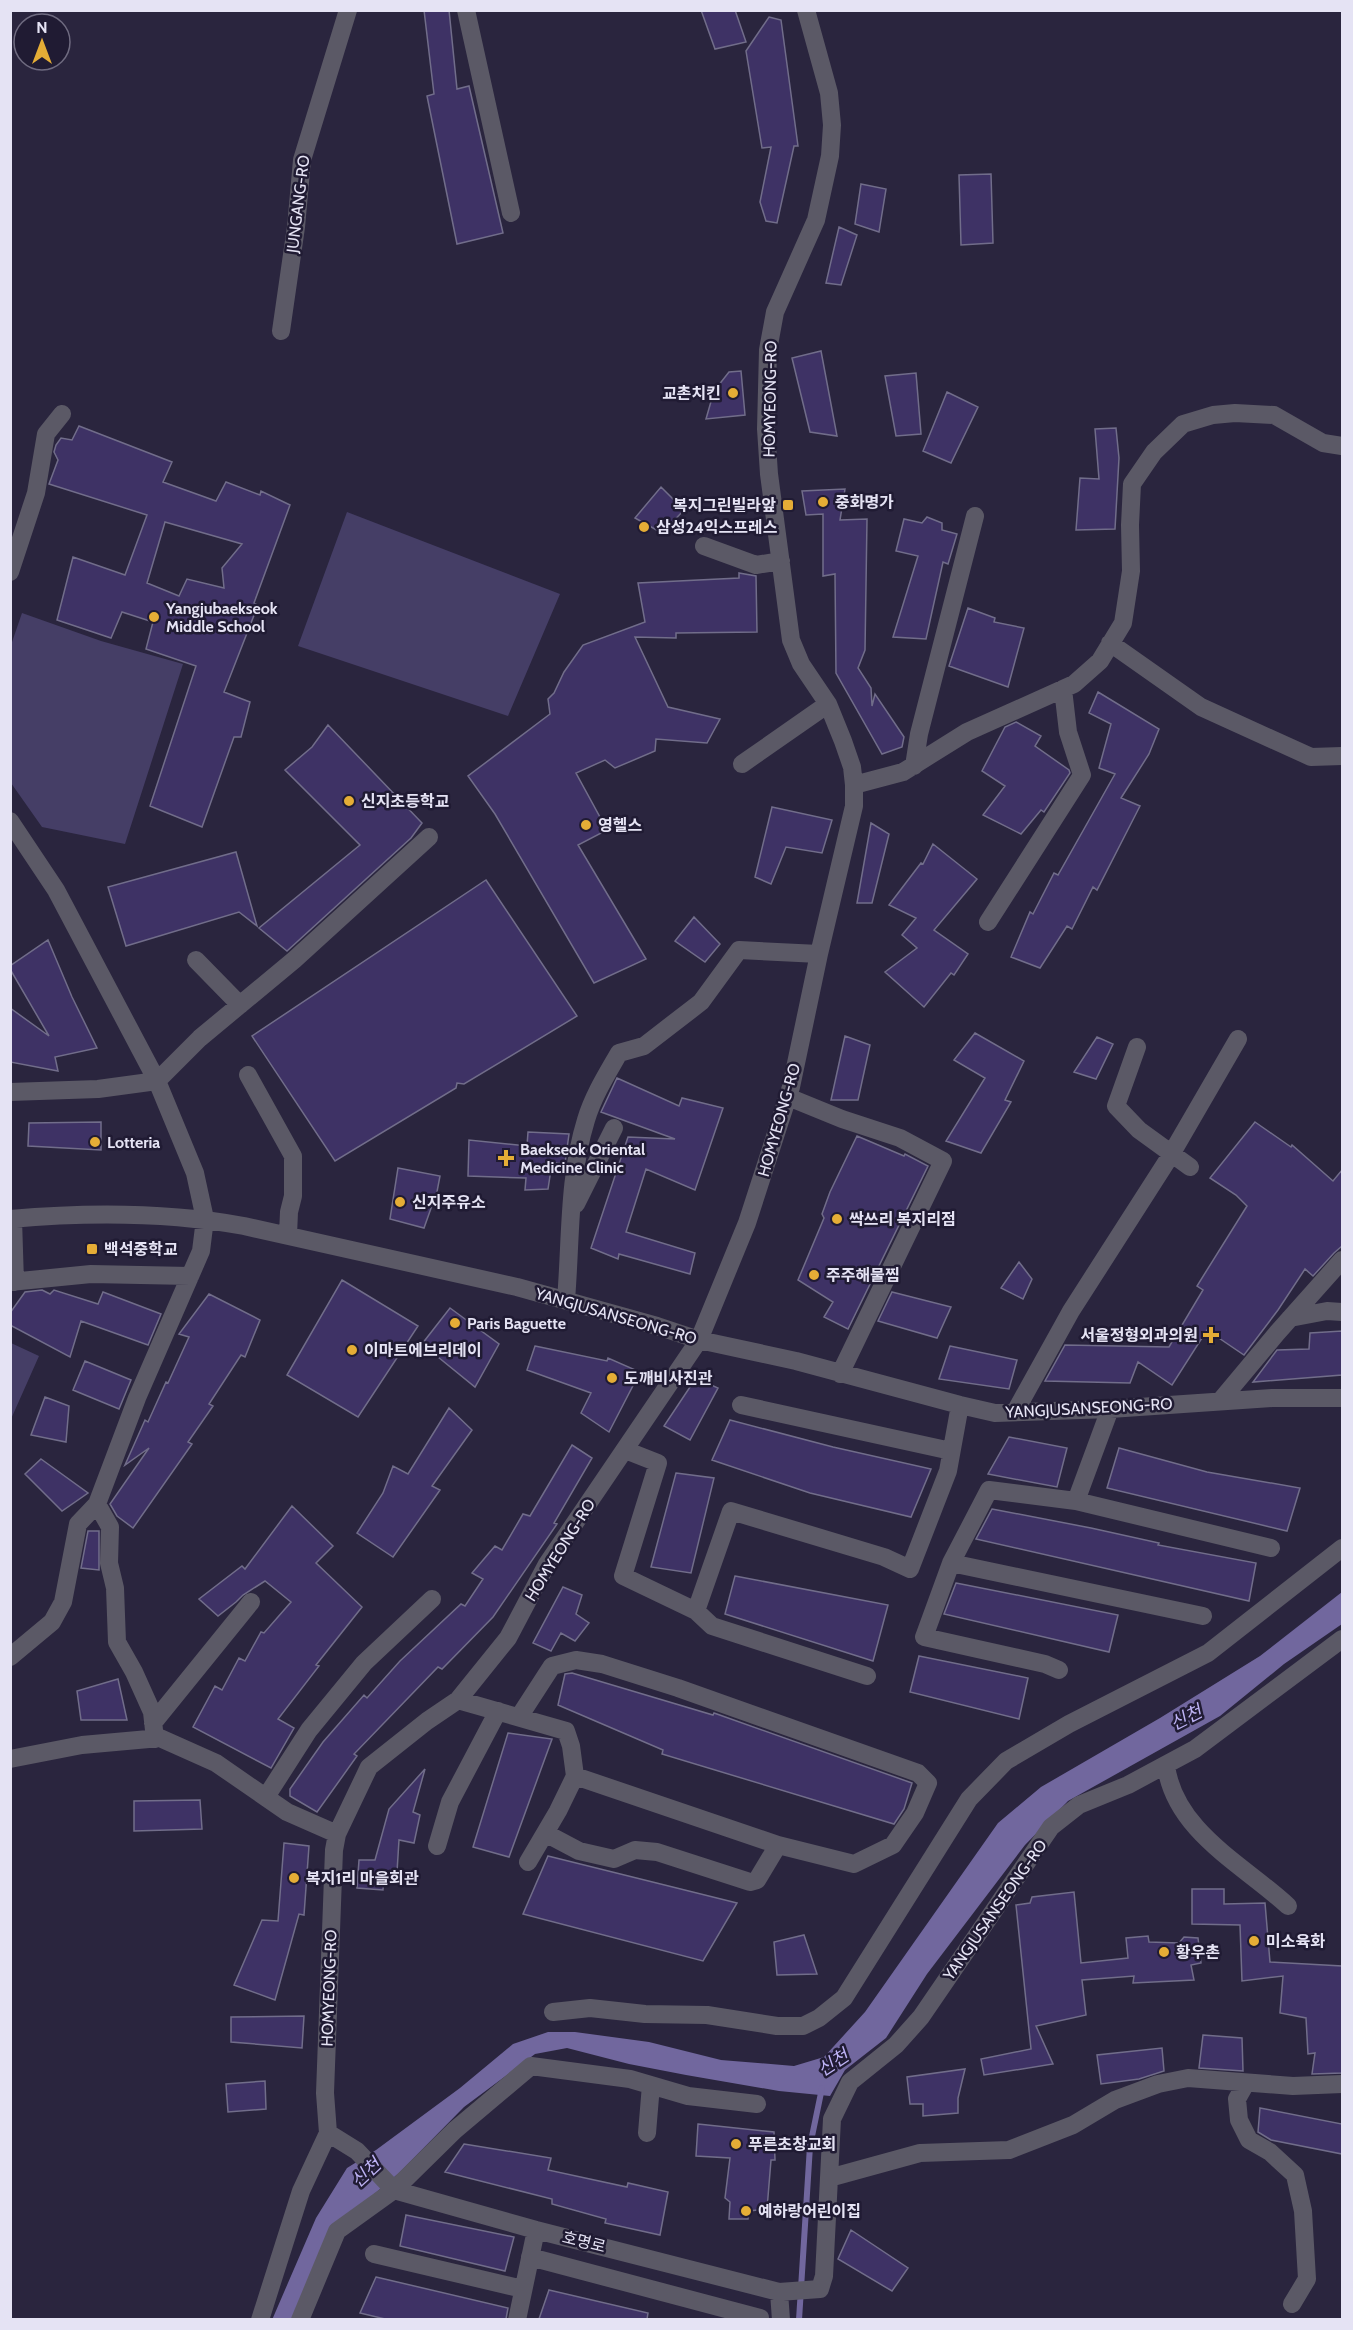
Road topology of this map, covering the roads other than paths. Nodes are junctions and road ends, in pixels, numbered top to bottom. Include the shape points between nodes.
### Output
1 (348, 10) edge
2 (466, 10) edge
3 (806, 10) edge
4 (511, 213) dead end
5 (280, 331) dead end
6 (62, 414) dead end
7 (1342, 446) edge
8 (975, 516) dead end
9 (704, 546) dead end
10 (780, 561) junction
11 (10, 572) edge
12 (1110, 643) junction
13 (1063, 689) junction
14 (828, 704) junction
15 (1342, 756) edge
16 (742, 764) dead end
17 (914, 766) junction
18 (854, 785) junction
19 (10, 821) edge
20 (429, 837) dead end
21 (988, 922) dead end
22 (819, 954) junction
23 (196, 960) dead end
24 (240, 1005) junction
25 (1238, 1039) dead end
26 (1137, 1047) dead end
27 (248, 1075) dead end
28 (157, 1081) junction
29 (10, 1092) edge
30 (788, 1097) junction
31 (614, 1128) dead end
32 (1171, 1154) junction
33 (1190, 1167) dead end
34 (571, 1213) junction
35 (12, 1219) edge
36 (205, 1219) junction
37 (288, 1235) junction
38 (1342, 1260) edge
39 (190, 1276) junction
40 (13, 1282) edge
41 (566, 1300) junction
42 (1342, 1312) edge
43 (1290, 1318) junction
44 (699, 1340) junction
45 (840, 1374) junction
46 (1342, 1398) edge
47 (1221, 1400) junction
48 (741, 1405) dead end
49 (960, 1405) junction
50 (1110, 1409) junction
51 (1015, 1412) junction
52 (625, 1450) junction
53 (951, 1451) junction
54 (1076, 1501) junction
55 (97, 1504) junction
56 (1271, 1548) dead end
57 (1342, 1548) edge
58 (951, 1563) junction
59 (432, 1599) dead end
60 (250, 1602) dead end
61 (696, 1611) junction
62 (1203, 1616) dead end
63 (1342, 1639) edge
64 (10, 1657) edge
65 (1059, 1670) dead end
66 (867, 1676) dead end
67 (458, 1700) junction
68 (498, 1711) junction
69 (519, 1717) junction
70 (154, 1731) junction
71 (10, 1759) edge
72 (1166, 1765) junction
73 (575, 1776) junction
74 (266, 1797) junction
75 (545, 1833) junction
76 (337, 1834) junction
77 (778, 1845) junction
78 (437, 1846) dead end
79 (528, 1862) dead end
80 (1288, 1906) dead end
81 (553, 2012) dead end
82 (1246, 2083) junction
83 (1342, 2084) edge
84 (651, 2085) junction
85 (758, 2104) dead end
86 (328, 2133) junction
87 (647, 2133) dead end
88 (829, 2178) junction
89 (393, 2188) junction
90 (536, 2230) junction
91 (374, 2254) dead end
92 (530, 2257) junction
93 (523, 2289) junction
94 (810, 2290) joint
95 (783, 2292) junction
96 (1292, 2304) dead end
97 (260, 2319) edge
98 (300, 2319) edge
99 (517, 2319) edge
100 (760, 2319) edge
101 (781, 2319) edge

1 - 5 street, JUNGANG-RO via 302,159
2 - 4 street
3 - 10 street, HOMYEONG-RO via 829,93 832,125 830,156 816,220 775,312 768,350 766,429
6 - 11 street via 46,434 36,493
7 - 12 street via 1323,443 1274,415 1213,415 1183,424 1154,452 1132,484 1131,571 1123,623
8 - 17 street
9 - 10 street via 756,564
10 - 14 street, HOMYEONG-RO via 791,640 801,664
12 - 13 street via 1100,661
12 - 15 street via 1201,707 1311,757
13 - 17 street via 967,732
13 - 21 street via 1068,732 1082,775
14 - 16 street
14 - 18 street, HOMYEONG-RO via 852,766
17 - 18 street
18 - 22 street, HOMYEONG-RO via 854,806
19 - 28 street via 56,890
20 - 24 street
22 - 30 street, HOMYEONG-RO
22 - 34 street via 740,950 701,1002 644,1046 619,1053 586,1120
23 - 24 street
24 - 28 street
25 - 32 street
26 - 32 street via 1116,1106
27 - 37 street via 293,1156
28 - 29 street via 98,1089
28 - 36 street via 195,1173
30 - 44 street, HOMYEONG-RO via 747,1223
30 - 45 street via 900,1138 943,1161
31 - 34 street
32 - 33 street
32 - 51 street via 1071,1311
34 - 41 street
35 - 36 street, YANGJUSANSEONG-RO via 131,1214
35 - 40 street
36 - 37 street, YANGJUSANSEONG-RO
36 - 39 street via 201,1251
37 - 41 street, YANGJUSANSEONG-RO
38 - 43 street
39 - 40 street via 91,1274
39 - 55 street
41 - 44 street, YANGJUSANSEONG-RO
42 - 43 street
43 - 47 street
44 - 45 street, YANGJUSANSEONG-RO
44 - 52 street, HOMYEONG-RO
45 - 49 street, YANGJUSANSEONG-RO
46 - 47 street, YANGJUSANSEONG-RO
47 - 50 street, YANGJUSANSEONG-RO
48 - 53 street
49 - 51 street, YANGJUSANSEONG-RO via 995,1413
49 - 53 street
50 - 51 street, YANGJUSANSEONG-RO
50 - 54 street
52 - 61 street via 658,1463 623,1576
52 - 67 street, HOMYEONG-RO via 547,1564 508,1638
53 - 61 street via 948,1471 910,1569 884,1557 731,1511
54 - 56 street
54 - 58 street via 989,1490
55 - 64 street via 78,1524 63,1602 52,1622
55 - 70 street via 110,1527 109,1563 115,1588 117,1642 152,1712
57 - 81 street via 1208,1653 1006,1761 969,1799 844,1998 819,2018 802,2026 777,2026 707,2015 590,2008
58 - 62 street
58 - 65 street via 924,1637
59 - 74 street via 364,1663 309,1730
60 - 70 street
61 - 66 street via 712,1626
63 - 72 street, YANGJUSANSEONG-RO via 1223,1729
67 - 68 street
67 - 76 street, HOMYEONG-RO via 369,1767
68 - 69 street
68 - 78 street via 450,1802
69 - 73 street via 566,1731
69 - 77 street via 552,1666 576,1660 602,1664 918,1773 928,1783 915,1813 893,1845 854,1864 841,1868
70 - 71 street
70 - 74 street via 160,1738 216,1763
72 - 80 street via 1167,1779 1179,1806 1214,1846
72 - 88 street, YANGJUSANSEONG-RO via 1079,1805 1051,1827 921,2016 896,2045 850,2082 832,2119
73 - 75 street
73 - 77 street
74 - 76 street via 287,1812
75 - 77 street via 587,1853 614,1859 634,1850 657,1852 750,1882 758,1880
75 - 79 street
76 - 86 street, HOMYEONG-RO via 326,2082
82 - 83 street
82 - 88 street via 1188,2078 1158,2084 1114,2100 1073,2126 1009,2150 920,2153
82 - 96 street via 1237,2099 1239,2120 1249,2140 1270,2152 1295,2175 1303,2211 1307,2279
84 - 85 street via 688,2096
84 - 87 street
84 - 89 street via 531,2066
86 - 89 street via 357,2151
86 - 97 street, HOMYEONG-RO via 301,2191
88 - 94 street, YANGJUSANSEONG-RO via 824,2276 820,2289
89 - 90 street, 호명로
89 - 98 street via 337,2231
90 - 92 street
90 - 95 street, 호명로
91 - 93 street
92 - 93 street
92 - 100 street
93 - 99 street
94 - 95 street, 호명로
95 - 101 street

